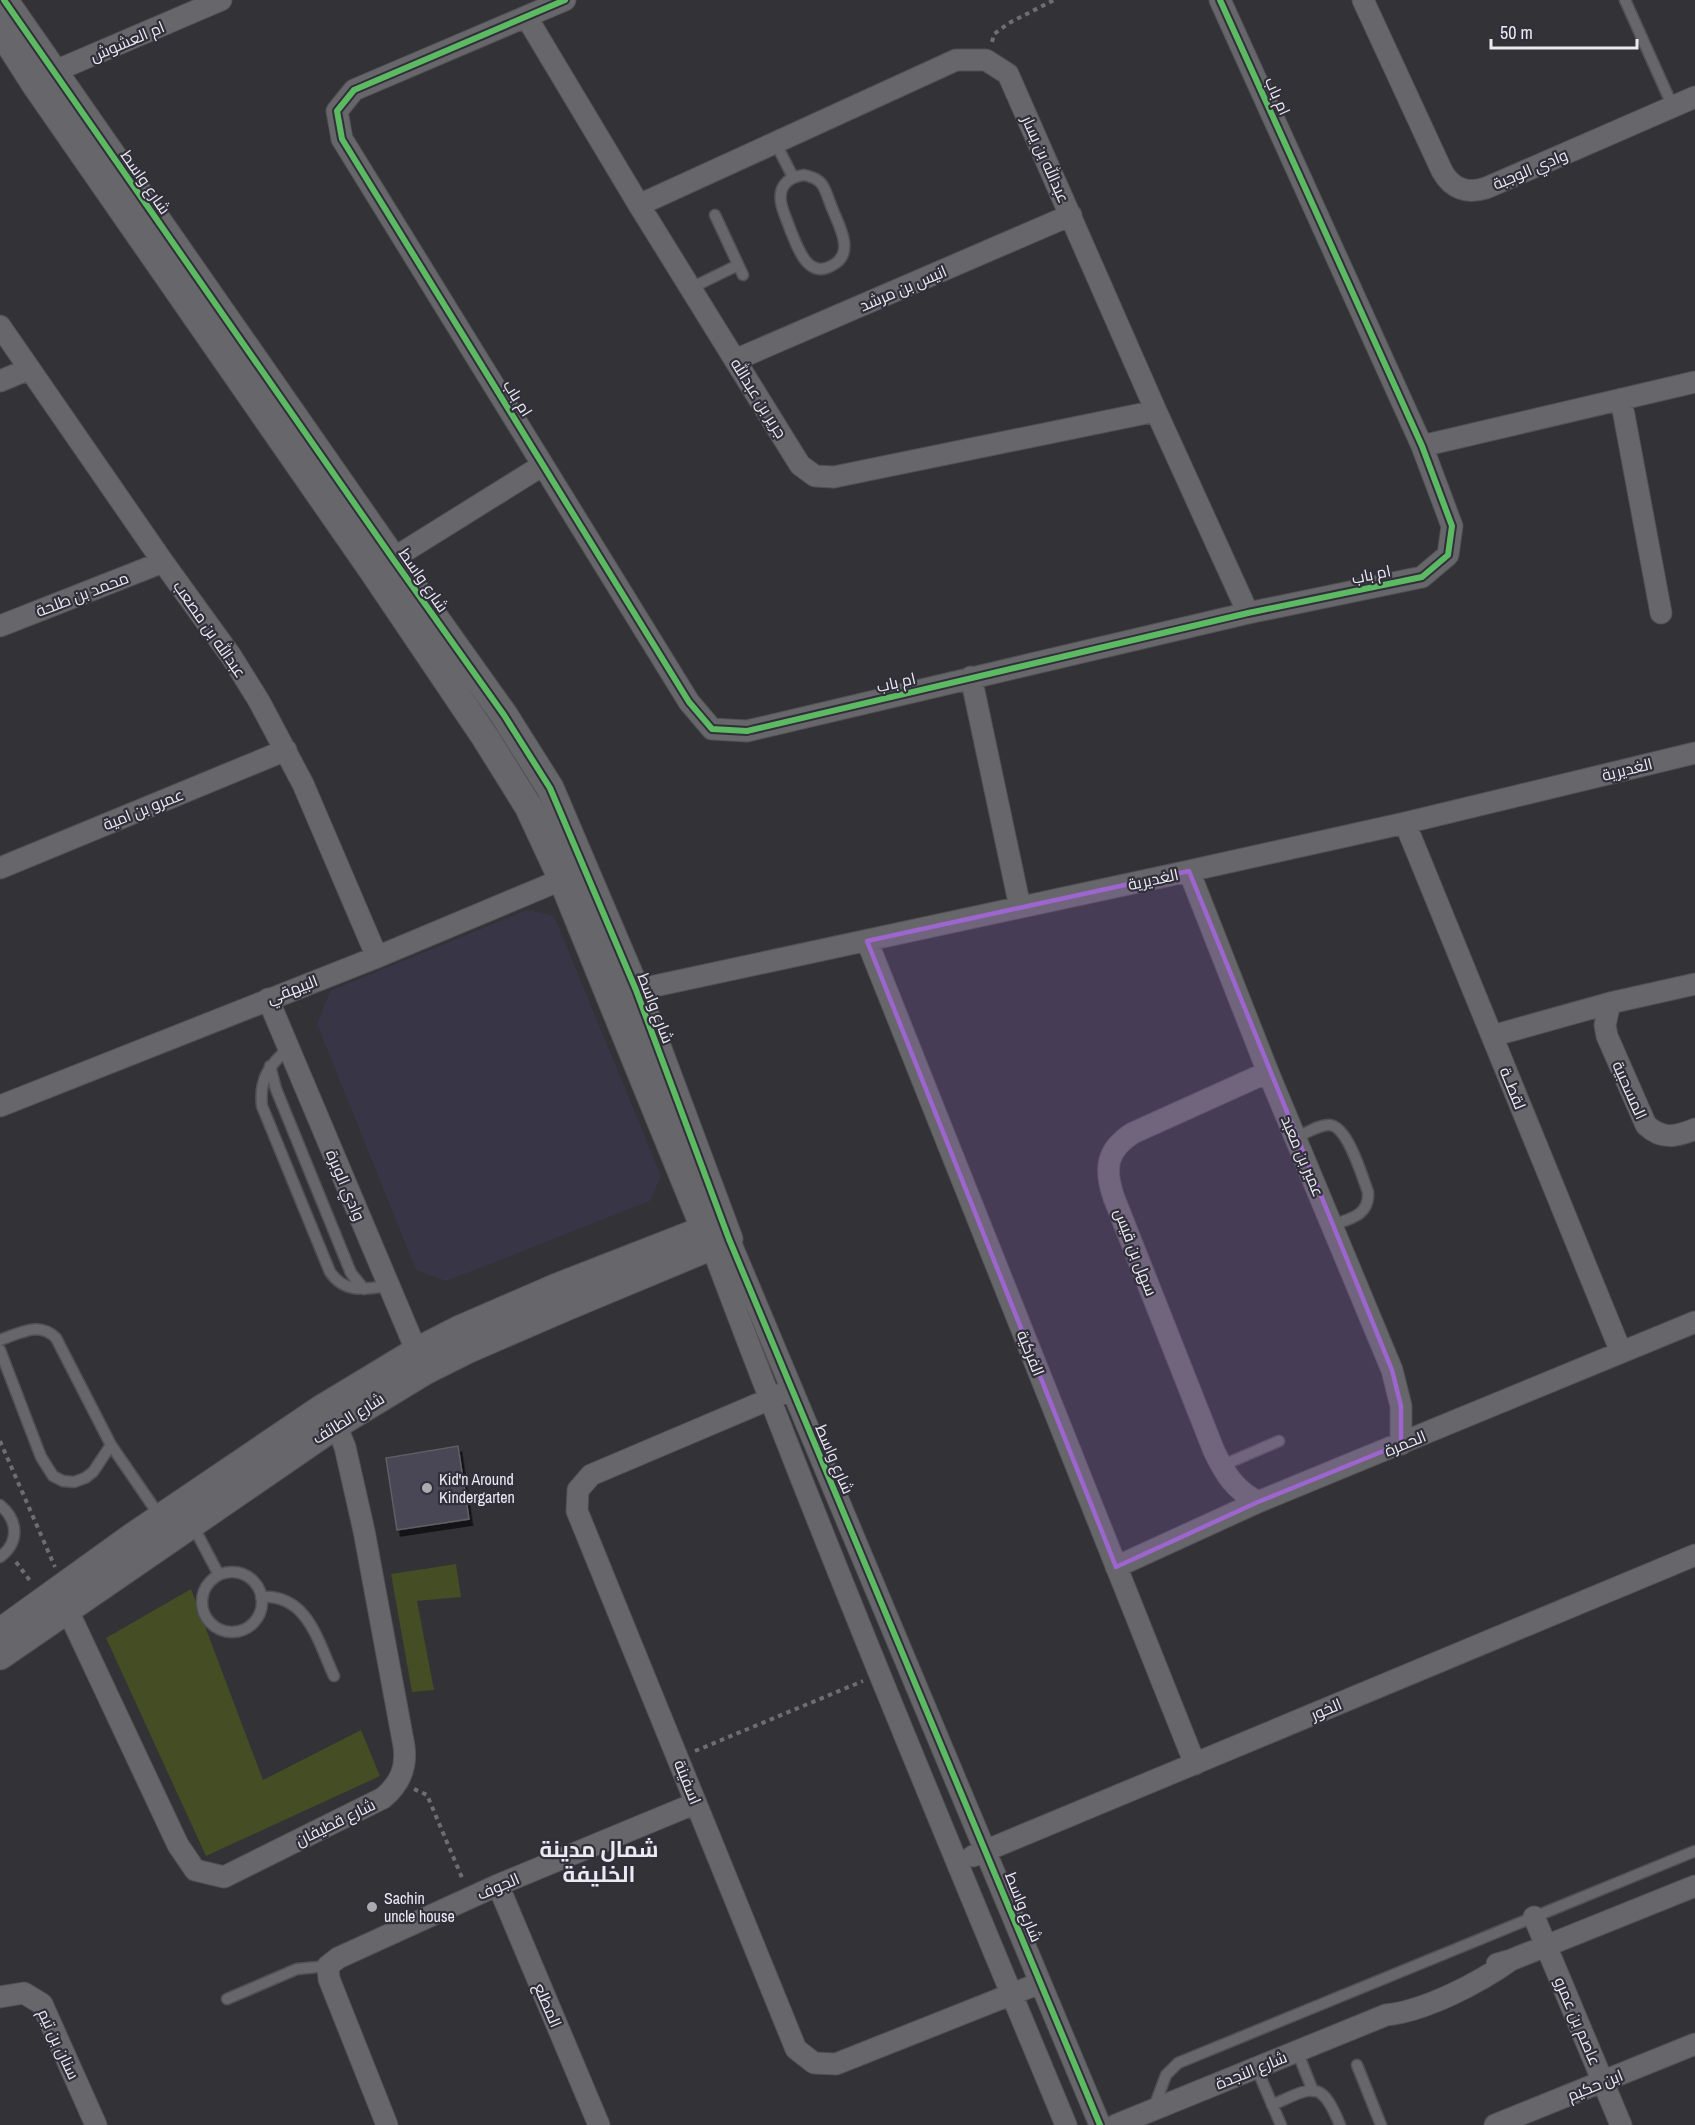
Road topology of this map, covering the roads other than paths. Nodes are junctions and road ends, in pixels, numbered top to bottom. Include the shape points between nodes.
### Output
1 (4, 0) edge
2 (221, 0) edge
3 (566, 0) edge
4 (1220, 0) edge
5 (1363, 0) edge
6 (1625, 0) edge
7 (527, 18) junction
8 (0, 29) edge
9 (44, 78) junction
10 (1695, 97) edge
11 (1673, 107) junction
12 (775, 142) junction
13 (793, 177) junction
14 (639, 205) junction
15 (715, 214) dead end
16 (1071, 215) junction
17 (691, 288) junction
18 (0, 326) edge
19 (735, 360) junction
20 (29, 369) junction
21 (0, 381) edge
22 (1695, 382) edge
23 (1621, 399) junction
24 (1156, 411) junction
25 (1422, 446) junction
26 (543, 465) junction
27 (163, 562) junction
28 (383, 565) junction
29 (1248, 613) junction
30 (1661, 613) dead end
31 (0, 626) edge
32 (971, 678) junction
33 (286, 750) junction
34 (1695, 753) edge
35 (1405, 823) junction
36 (0, 868) edge
37 (1189, 872) junction
38 (573, 875) junction
39 (1020, 907) junction
40 (867, 941) junction
41 (376, 957) junction
42 (1695, 984) edge
43 (636, 990) junction
44 (268, 999) junction
45 (611, 1002) junction
46 (1610, 1003) junction
47 (1492, 1036) junction
48 (288, 1048) junction
49 (270, 1066) junction
50 (1268, 1072) junction
51 (0, 1106) edge
52 (1695, 1129) edge
53 (1296, 1138) junction
54 (1332, 1225) junction
55 (717, 1235) junction
56 (388, 1286) junction
57 (364, 1289) junction
58 (1695, 1322) edge
59 (0, 1340) edge
60 (0, 1350) edge
61 (1621, 1352) junction
62 (421, 1361) junction
63 (791, 1390) junction
64 (770, 1400) junction
65 (329, 1417) junction
66 (1280, 1441) dead end
67 (1401, 1444) junction
68 (111, 1445) junction
69 (1221, 1466) junction
70 (1258, 1502) junction
71 (0, 1505) edge
72 (162, 1518) junction
73 (191, 1524) junction
74 (4, 1554) edge
75 (1695, 1555) edge
76 (1116, 1567) junction
77 (219, 1575) junction
78 (58, 1597) junction
79 (261, 1597) junction
80 (0, 1632) edge
81 (0, 1656) edge
82 (334, 1676) dead end
83 (1195, 1764) junction
84 (696, 1803) junction
85 (986, 1851) junction
86 (1695, 1851) edge
87 (957, 1863) junction
88 (498, 1885) junction
89 (1695, 1886) edge
90 (1534, 1917) junction
91 (1547, 1946) junction
92 (328, 1966) junction
93 (1040, 1983) junction
94 (1012, 1993) junction
95 (0, 1997) edge
96 (227, 1999) dead end
97 (1695, 2044) edge
98 (1297, 2051) junction
99 (1357, 2065) dead end
100 (1256, 2067) junction
101 (1603, 2082) junction
102 (1313, 2091) junction
103 (1272, 2106) junction
104 (1152, 2110) junction
105 (96, 2125) edge
106 (387, 2125) edge
107 (599, 2125) edge
108 (1066, 2125) edge
109 (1100, 2125) edge
110 (1116, 2125) edge
111 (1281, 2125) edge
112 (1340, 2125) edge
113 (1381, 2125) edge
114 (1495, 2125) edge
115 (1621, 2125) edge

1 - 9 street, شارع واسط
2 - 9 street, ام العشوش
3 - 7 street, ام باب
4 - 25 street, ام باب
5 - 11 street, وادي الوجبة via 1442,171 1460,189 1486,188
6 - 11 lane
7 - 14 street, جرير بن عبدالله
7 - 26 street, ام باب via 354,90 337,111 342,139
8 - 9 street, شارع واسط
9 - 28 street, شارع واسط
10 - 11 street, وادي الوجبة
12 - 13 lane
12 - 14 street
12 - 16 street, عبدالله بن يسار via 956,60 986,60 1008,74
13 - 13 lane via 780,195 782,207 801,257 811,267 825,268 838,262 844,250 843,236 823,186 815,178
14 - 17 street, جرير بن عبدالله
15 - 17 lane via 741,270
16 - 19 street, انيس بن مرشد
16 - 24 street, عبدالله بن يسار
17 - 19 street, جرير بن عبدالله
18 - 20 street, عبدالله بن مصعب
19 - 24 street, جرير بن عبدالله via 800,465 815,476 834,477
20 - 21 street
20 - 27 street, عبدالله بن مصعب
22 - 23 street
23 - 25 street
23 - 30 street
24 - 29 street, عبدالله بن يسار
25 - 29 street, ام باب via 1452,526 1448,555 1422,577
26 - 28 street
26 - 32 street, ام باب via 689,702 712,729 747,731
27 - 31 street, محمد بن طلحة
27 - 33 street, عبدالله بن مصعب via 231,657
28 - 38 street, شارع واسط via 491,747
29 - 32 street, ام باب
32 - 39 street
33 - 36 street, عمرو بن امية
33 - 41 street, عبدالله بن مصعب
34 - 35 street, الغديرية
35 - 37 street, الغديرية
35 - 47 street, لقطــة
37 - 39 street, الغديرية
37 - 50 street, عمير بن معبد
38 - 41 street, البيهقي
38 - 43 street, شارع واسط
38 - 45 street, شارع واسط
39 - 40 street, الغديرية
40 - 43 street, الغديرية
40 - 76 street, الفركية
41 - 44 street, البيهقي
42 - 46 street
43 - 45 street, الغديرية
43 - 55 street, شارع واسط
44 - 48 street, وادي الوبرة
44 - 51 street, البيهقي
45 - 55 street, شارع واسط
46 - 47 street
46 - 52 street, المسحبية via 1607,1036 1646,1125 1654,1132 1675,1137
47 - 61 street, لقطــة
48 - 49 lane
48 - 56 street, وادي الوبرة
49 - 57 lane via 351,1273
49 - 57 lane via 262,1082 262,1106 330,1272 344,1286
50 - 53 street, عمير بن معبد
50 - 69 street, سهل بن قيس via 1127,1136 1109,1160 1114,1198
53 - 54 street, عمير بن معبد
53 - 54 lane via 1330,1125 1341,1130 1347,1140 1369,1199 1357,1216
54 - 67 street, عمير بن معبد via 1392,1370 1401,1406
55 - 62 street, شارع الطائف via 469,1349
55 - 63 street, شارع واسط
55 - 64 street, شارع واسط
56 - 57 lane
56 - 62 street, وادي الوبرة
58 - 61 street, الحمرة
59 - 68 lane via 35,1328 51,1333
60 - 68 lane via 41,1457 53,1476 74,1482 85,1478 93,1473
61 - 67 street, الحمرة
62 - 65 street, شارع الطائف
63 - 64 street, اسفينة
63 - 85 street, شارع واسط
64 - 84 street, اسفينة via 591,1475 578,1490 577,1511
64 - 87 street, شارع واسط
65 - 72 street, شارع الطائف
65 - 73 street, شارع الطائف
65 - 78 street, شارع قطيفان via 345,1448 404,1746 399,1781 383,1798 224,1877 195,1870 178,1845
66 - 69 lane
67 - 70 street, الحمرة
68 - 72 lane
69 - 70 street, سهل بن قيس via 1236,1487
70 - 76 street, الحمرة
71 - 74 lane via 14,1523 14,1538
72 - 78 street, شارع الطائف via 132,1537
73 - 77 lane
73 - 78 street, شارع الطائف
75 - 83 street, الخور
76 - 83 street, الفركية
77 - 79 lane via 240,1573 250,1578
77 - 79 lane via 206,1587 202,1604 205,1616 224,1631 247,1628 261,1608
78 - 80 street, شارع الطائف
78 - 81 street, شارع الطائف
79 - 82 lane via 280,1598 304,1614
83 - 85 street, الخور
84 - 88 street, الجوف
84 - 94 street, اسفينة via 796,2049 814,2063 836,2064
85 - 87 street, الخور
85 - 93 street, شارع واسط
86 - 90 lane
87 - 94 street, شارع واسط
88 - 92 street, الجوف
88 - 107 street, المطلع
89 - 91 street, شارع النجدة
90 - 91 street, عاصم بن عمرو
90 - 104 lane via 1178,2063 1166,2075
91 - 98 street, شارع النجدة via 1421,1992 1386,2015
91 - 101 street, عاصم بن عمرو
92 - 96 lane via 297,1969
92 - 106 street via 329,1979
93 - 94 street, اسفينة
93 - 109 street, شارع واسط
94 - 108 street, شارع واسط
95 - 105 street, سنان بن تيم via 24,1993 42,2004
97 - 101 street, ابن حكيم
98 - 100 street, شارع النجدة
98 - 102 lane
99 - 113 lane
100 - 103 lane
100 - 104 street, شارع النجدة
101 - 114 street, ابن حكيم
101 - 115 street, عاصم بن عمرو
102 - 103 lane
102 - 112 lane via 1330,2101
103 - 111 lane
104 - 110 street, شارع النجدة

